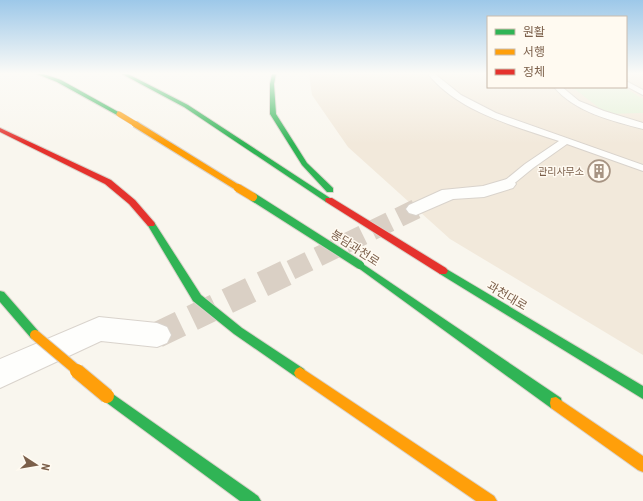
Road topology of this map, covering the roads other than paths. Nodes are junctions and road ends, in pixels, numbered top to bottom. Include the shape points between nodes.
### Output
1 (89, 97) edge
2 (169, 97) edge
3 (273, 97) edge
4 (462, 97) edge
5 (570, 97) edge
6 (643, 126) edge
7 (0, 130) edge
8 (566, 140) junction
9 (643, 168) edge
10 (507, 184) joint
11 (416, 209) tunnel mouth
12 (358, 219) junction
13 (0, 295) edge
14 (157, 335) tunnel mouth
15 (0, 374) edge
16 (643, 393) edge
17 (643, 465) edge
18 (253, 501) edge
19 (489, 501) edge

1 - 17 highway, 봉담과천로, bridge via 208,168 360,265
2 - 12 highway
3 - 12 highway via 274,114 304,164
4 - 8 lane via 497,115
5 - 6 lane via 576,103 601,113
7 - 19 highway via 108,182 132,202 151,224 197,298 238,331
8 - 9 lane
8 - 10 lane
10 - 11 street via 484,191 449,194
12 - 16 highway, 과천대로
13 - 18 highway, bridge via 35,334 107,396
14 - 15 street via 99,329

